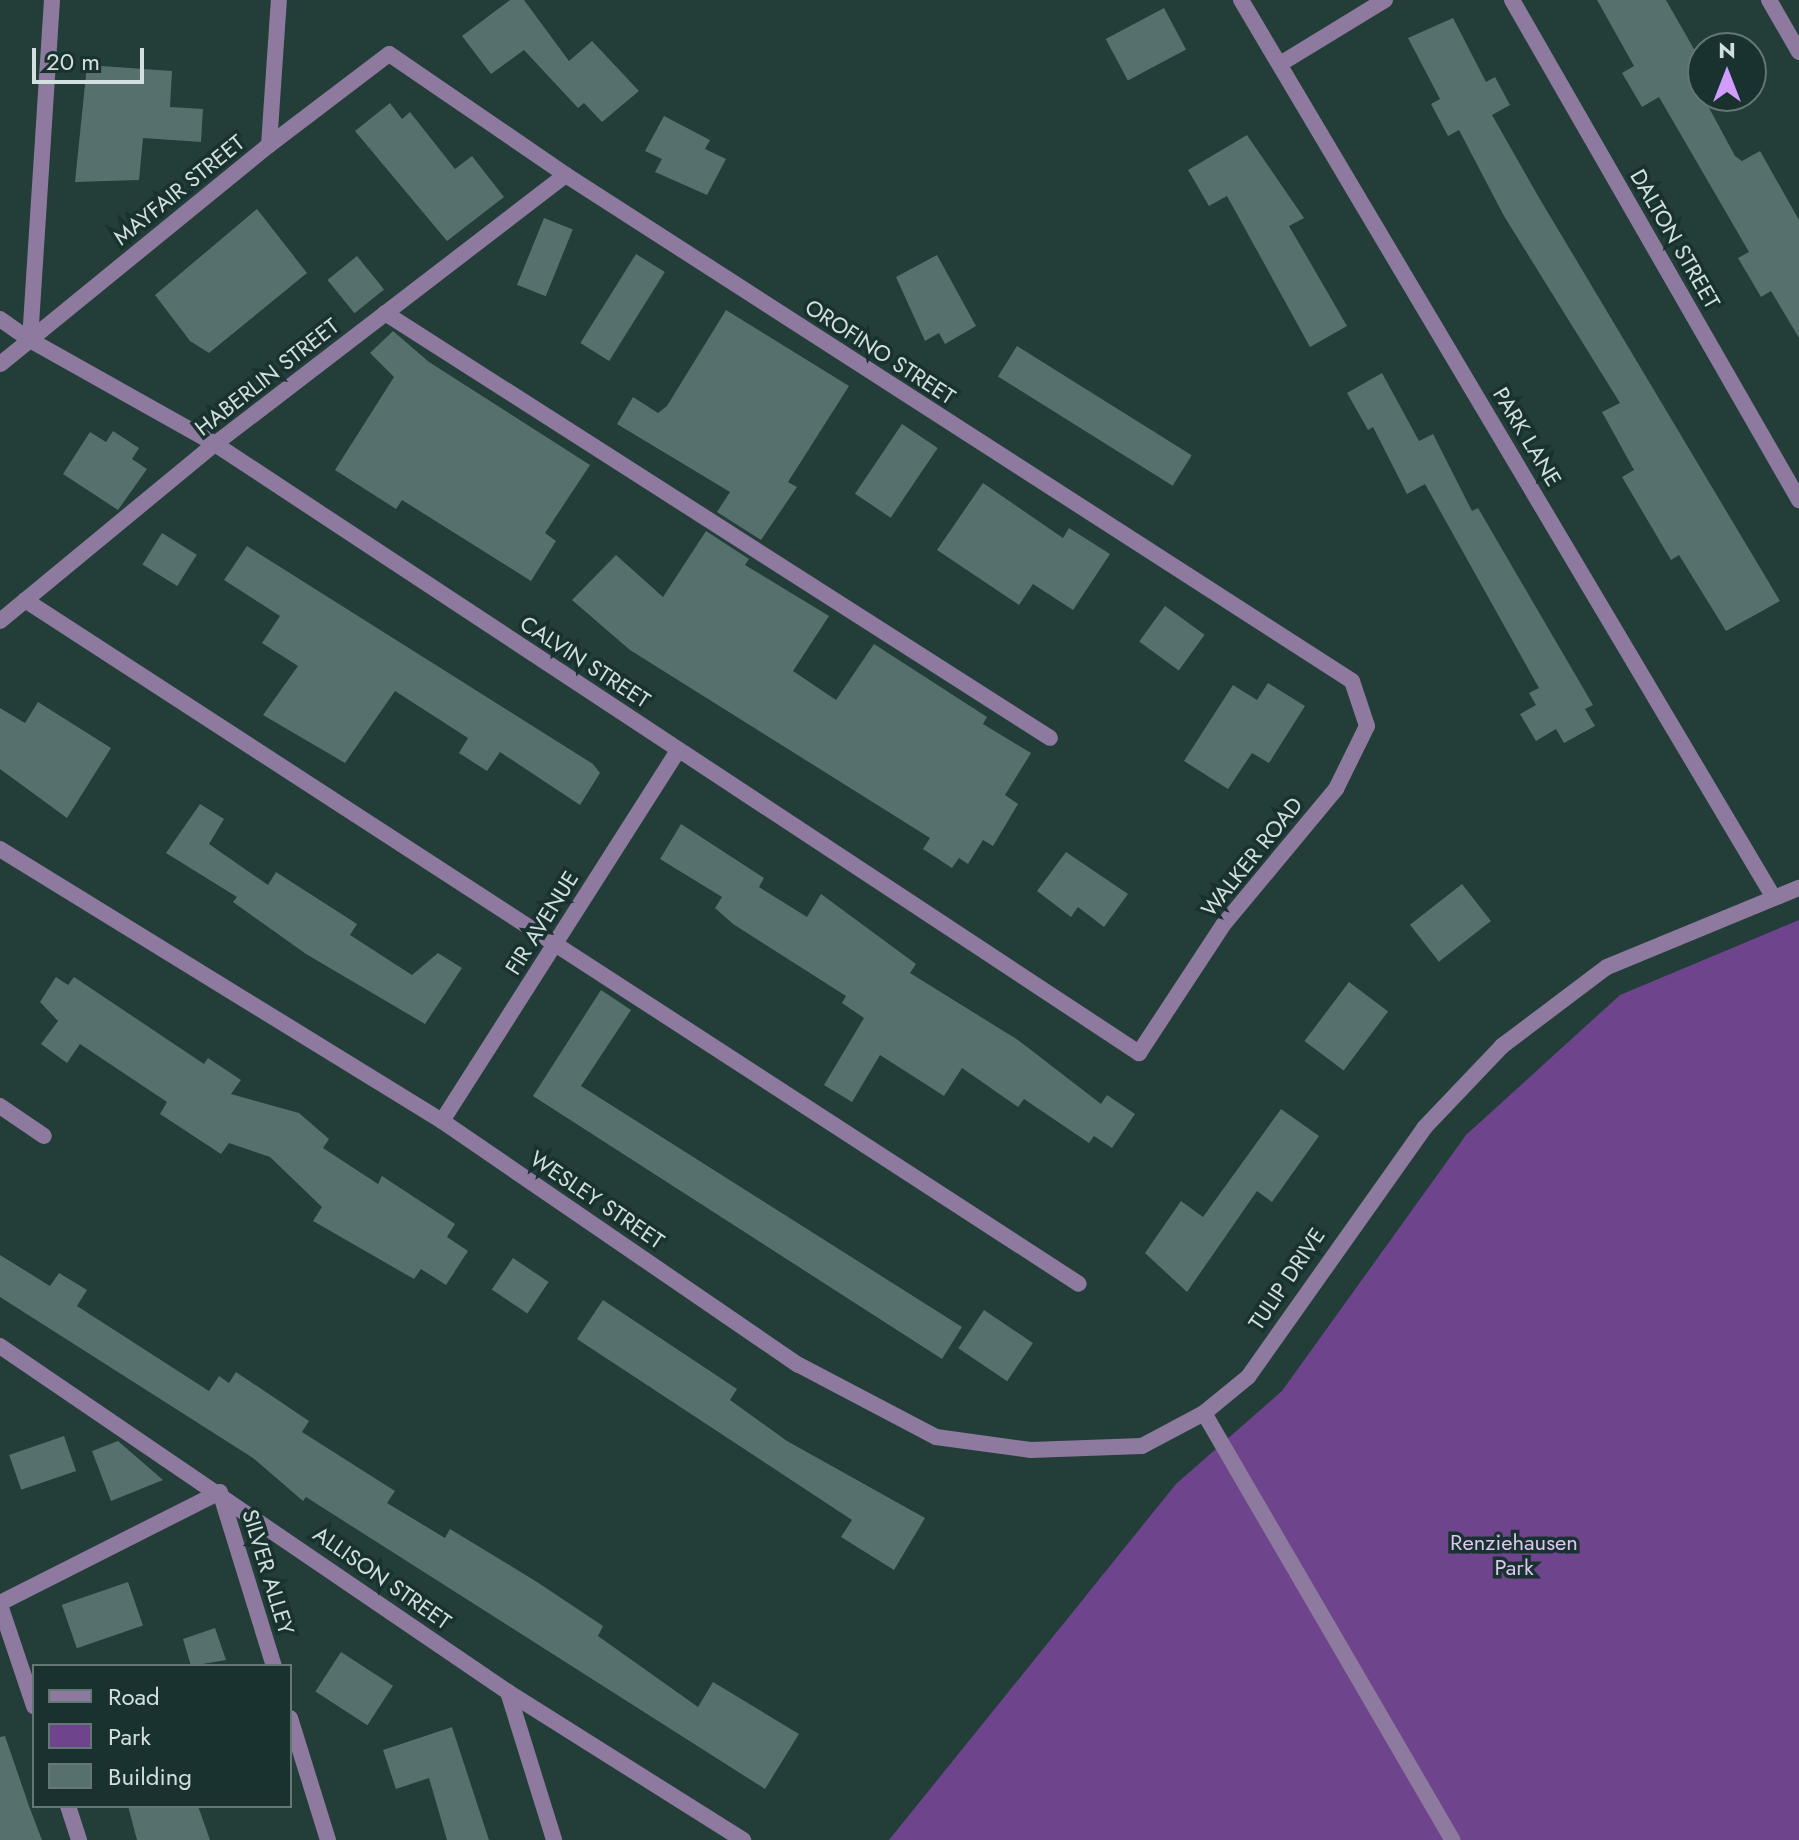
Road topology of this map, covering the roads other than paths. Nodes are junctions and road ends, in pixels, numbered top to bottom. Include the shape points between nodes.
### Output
1 (52, 0) edge
2 (279, 0) edge
3 (1241, 0) edge
4 (1385, 0) edge
5 (1512, 0) edge
6 (1769, 0) edge
7 (1799, 52) edge
8 (389, 54) joint
9 (1280, 64) junction
10 (269, 145) junction
11 (566, 175) junction
12 (385, 313) junction
13 (0, 319) edge
14 (30, 340) junction
15 (0, 364) edge
16 (215, 444) junction
17 (1799, 500) edge
18 (25, 600) junction
19 (0, 621) edge
20 (1352, 681) joint
21 (1050, 738) dead end
22 (678, 750) junction
23 (0, 849) edge
24 (1799, 888) edge
25 (1774, 898) junction
26 (554, 945) junction
27 (1139, 1053) joint
28 (0, 1106) edge
29 (442, 1121) junction
30 (44, 1136) dead end
31 (1079, 1284) dead end
32 (0, 1346) edge
33 (1204, 1413) junction
34 (220, 1492) junction
35 (0, 1604) edge
36 (273, 1664) edge
37 (508, 1692) junction
38 (32, 1700) edge
39 (292, 1724) edge
40 (69, 1808) edge
41 (79, 1840) edge
42 (328, 1840) edge
43 (554, 1840) edge
44 (743, 1840) edge
45 (1453, 1840) edge

1 - 14 street
2 - 10 street
3 - 9 street, PARK LANE
4 - 9 street
5 - 17 street, DALTON STREET
6 - 7 street
8 - 10 street, MAYFAIR STREET
8 - 11 street, OROFINO STREET
9 - 25 street, PARK LANE
10 - 14 street, MAYFAIR STREET
11 - 12 street, HABERLIN STREET
11 - 20 street, OROFINO STREET
12 - 16 street, HABERLIN STREET
12 - 21 street
13 - 14 street, CALVIN STREET
14 - 15 street, MAYFAIR STREET
14 - 16 street, CALVIN STREET
16 - 18 street, HABERLIN STREET
16 - 22 street, CALVIN STREET
18 - 19 street, HABERLIN STREET
18 - 26 street
20 - 27 street, WALKER ROAD via 1367,726 1336,789 1223,925
22 - 26 street, FIR AVENUE
22 - 27 street, CALVIN STREET
23 - 29 street, WESLEY STREET
24 - 25 street, TULIP DRIVE
25 - 33 street, TULIP DRIVE via 1607,967 1502,1046 1424,1128 1248,1377
26 - 29 street, FIR AVENUE
26 - 31 street
28 - 30 street
29 - 33 street, WESLEY STREET via 799,1365 936,1437 1031,1450 1097,1451 1142,1446
32 - 34 street, ALLISON STREET
33 - 45 street
34 - 35 street
34 - 36 street, SILVER ALLEY
34 - 37 street, ALLISON STREET
35 - 38 street
37 - 43 street
37 - 44 street, ALLISON STREET
39 - 42 street
40 - 41 street

